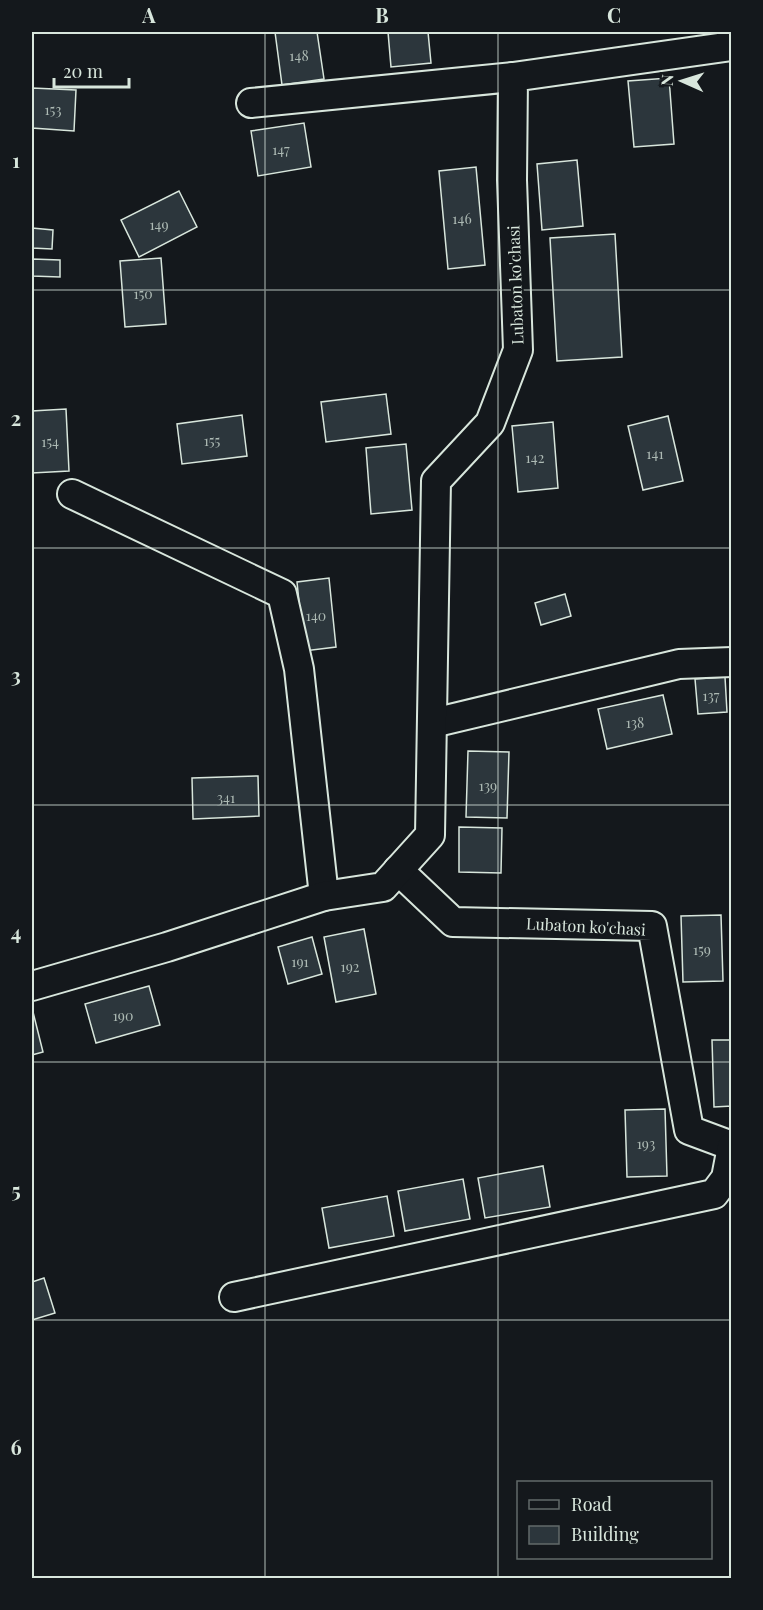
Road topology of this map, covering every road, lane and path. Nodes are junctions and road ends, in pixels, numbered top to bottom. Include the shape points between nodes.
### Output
1 (732, 46) edge
2 (513, 77) junction
3 (251, 103) dead end
4 (72, 494) dead end
5 (732, 662) edge
6 (433, 723) junction
7 (398, 870) junction
8 (324, 896) junction
9 (32, 986) edge
10 (732, 1146) edge
11 (234, 1297) dead end

1 - 2 street
2 - 3 street
2 - 6 street, Lubaton ko'chasi via 518,350 490,423 436,481
4 - 8 street via 282,594 299,669
5 - 6 street via 679,664
6 - 7 street, Lubaton ko'chasi via 430,835
7 - 8 street, Lubaton ko'chasi via 382,886
7 - 10 street, Lubaton ko'chasi via 453,922 651,926 689,1130
8 - 9 street, Lubaton ko'chasi
10 - 11 street via 726,1178 714,1194

